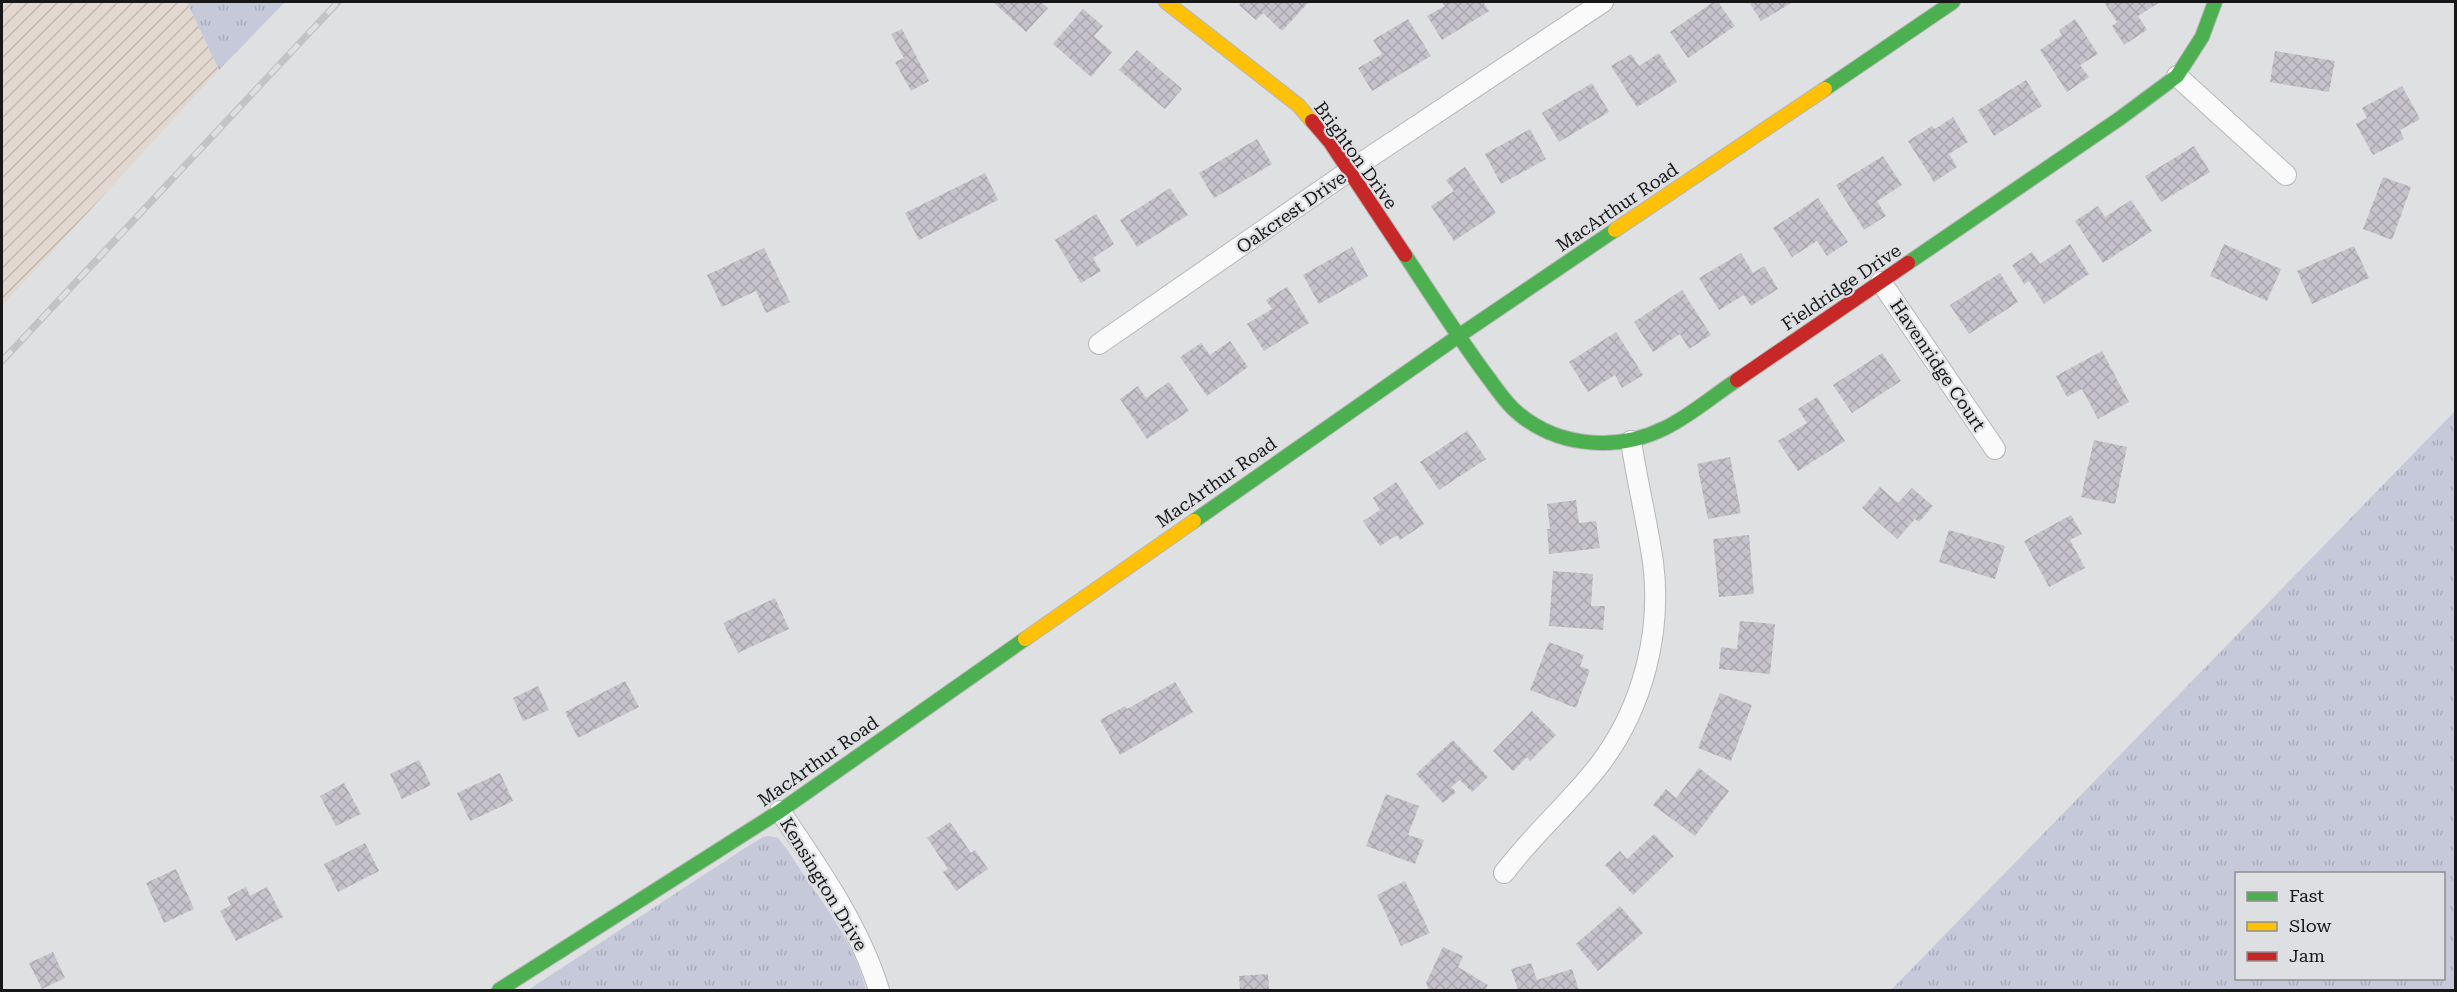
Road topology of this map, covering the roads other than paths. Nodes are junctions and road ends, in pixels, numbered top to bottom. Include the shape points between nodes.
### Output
1 (1168, 2) edge
2 (1603, 2) edge
3 (1953, 2) edge
4 (2215, 2) edge
5 (2177, 76) junction
6 (1349, 171) junction
7 (2286, 176) dead end
8 (1881, 282) junction
9 (1460, 335) junction
10 (1099, 344) dead end
11 (1631, 441) junction
12 (1995, 449) dead end
13 (780, 811) junction
14 (1504, 873) dead end
15 (499, 990) edge
16 (879, 990) edge

1 - 6 street, Brighton Drive via 1298,105
2 - 6 street, Oakcrest Drive
3 - 9 street, MacArthur Road
4 - 5 street, Fieldridge Drive via 2202,37
5 - 7 street
5 - 8 street, Fieldridge Drive
6 - 9 street, Brighton Drive
6 - 10 street, Oakcrest Drive
8 - 11 street, Fieldridge Drive via 1666,428
8 - 12 street, Havenridge Court
9 - 11 street, Fieldridge Drive via 1507,402 1532,423 1578,442
9 - 13 street, MacArthur Road
11 - 14 street via 1653,562 1656,602 1647,666 1621,730 1600,764
13 - 15 street, MacArthur Road
13 - 16 street, Kensington Drive via 864,947

